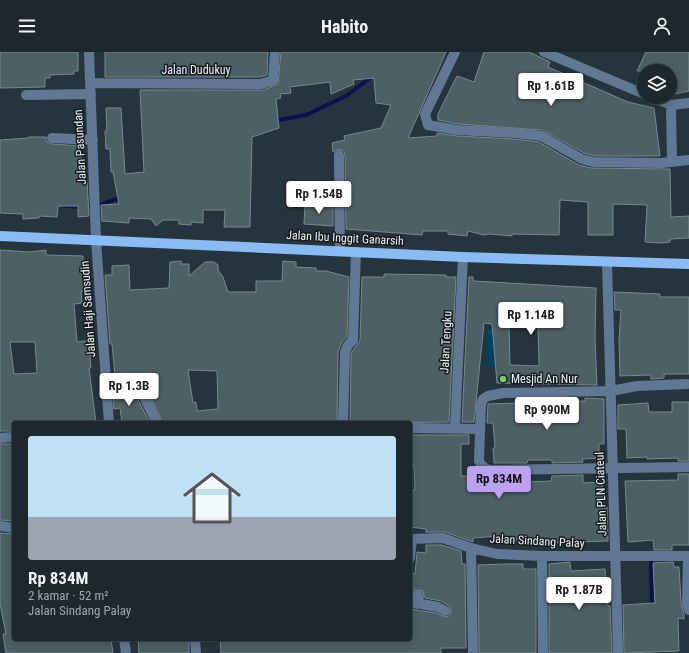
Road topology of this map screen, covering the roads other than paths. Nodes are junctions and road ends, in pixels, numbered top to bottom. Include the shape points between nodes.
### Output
1 (89, 52) edge
2 (275, 52) edge
3 (455, 52) edge
4 (544, 52) edge
5 (90, 83) junction
6 (637, 91) edge
7 (91, 94) junction
8 (26, 95) dead end
9 (689, 103) edge
10 (671, 105) joint
11 (52, 138) dead end
12 (94, 140) junction
13 (338, 155) dead end
14 (689, 160) edge
15 (672, 161) junction
16 (0, 236) edge
17 (96, 240) junction
18 (340, 251) junction
19 (356, 252) junction
20 (463, 257) junction
21 (607, 263) junction
22 (689, 264) edge
23 (106, 383) junction
24 (687, 384) dead end
25 (611, 391) junction
26 (109, 421) edge
27 (156, 421) edge
28 (344, 421) edge
29 (412, 428) edge
30 (455, 428) junction
31 (480, 429) junction
32 (12, 437) edge
33 (0, 438) edge
34 (689, 467) edge
35 (613, 468) junction
36 (0, 526) edge
37 (12, 528) edge
38 (412, 539) edge
39 (471, 548) junction
40 (542, 556) junction
41 (616, 556) junction
42 (688, 556) edge
43 (412, 595) edge
44 (414, 603) edge
45 (688, 606) edge
46 (445, 611) dead end
47 (124, 641) edge
48 (195, 641) edge
49 (126, 653) edge
50 (196, 653) edge
51 (473, 653) edge
52 (544, 653) edge
53 (618, 653) edge

1 - 5 street, Jalan Pasundan
2 - 5 street, Jalan Dudukuy via 273,80 261,84
3 - 15 street via 425,114 428,125 458,130 541,136 586,161
4 - 6 street
5 - 7 street, Jalan Pasundan
7 - 8 street
7 - 12 street, Jalan Pasundan
9 - 10 street
10 - 15 street
11 - 12 street
12 - 17 street, Jalan Pasundan
13 - 18 street
14 - 15 street
16 - 17 main road, Jalan Ibu Inggit Ganarsih
17 - 18 main road, Jalan Ibu Inggit Ganarsih
17 - 23 street, Jalan Haji Samsudin
18 - 19 main road, Jalan Ibu Inggit Ganarsih
19 - 20 main road, Jalan Ibu Inggit Ganarsih
19 - 28 street via 353,340 345,352
20 - 21 main road, Jalan Ibu Inggit Ganarsih
20 - 30 street, Jalan Tengku
21 - 22 main road, Jalan Ibu Inggit Ganarsih
21 - 25 street, Jalan PLN Ciateul
23 - 26 street, Jalan Haji Samsudin
23 - 27 street via 137,383
24 - 25 street via 637,386
25 - 31 street via 503,393 488,396 483,399 481,405
25 - 35 street, Jalan PLN Ciateul
29 - 30 street
30 - 31 street
31 - 35 street via 479,461 488,470
32 - 33 street
34 - 35 street
35 - 41 street, Jalan PLN Ciateul
36 - 37 street
38 - 39 street, Jalan Sindang Palay via 443,538
39 - 40 street, Jalan Sindang Palay via 497,554
39 - 51 street
40 - 41 street, Jalan Sindang Palay
40 - 52 street
41 - 42 street, Jalan Sindang Palay
41 - 53 street, Jalan PLN Ciateul
42 - 45 street
43 - 44 street via 419,596
44 - 46 street via 438,606
47 - 49 street
48 - 50 street

